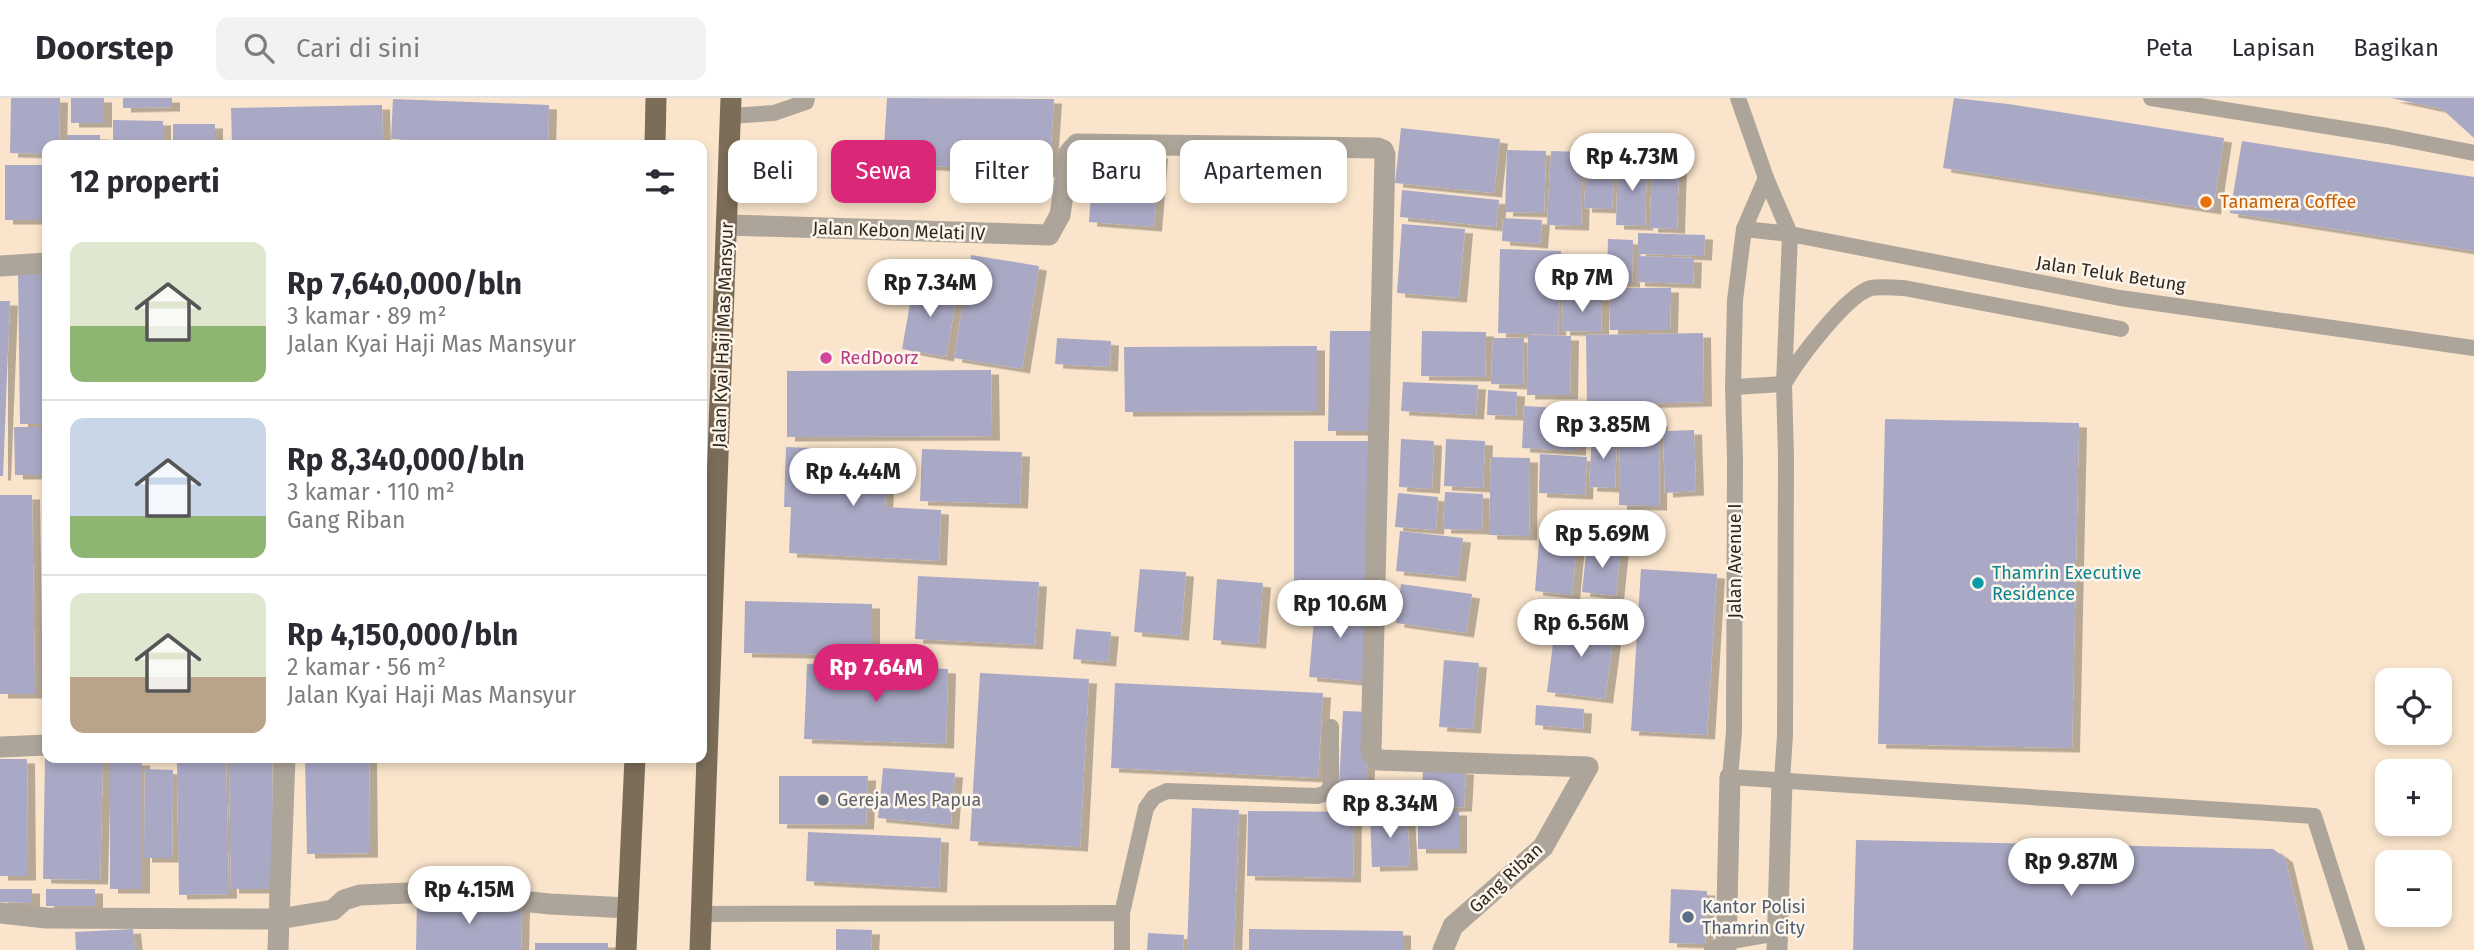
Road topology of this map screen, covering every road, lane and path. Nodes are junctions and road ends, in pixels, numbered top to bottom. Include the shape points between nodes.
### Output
1 (656, 98) edge
2 (807, 98) edge
3 (1738, 98) edge
4 (2151, 98) edge
5 (731, 107) edge
6 (655, 140) edge
7 (2474, 153) edge
8 (1766, 178) junction
9 (728, 225) junction
10 (1744, 229) junction
11 (1790, 234) junction
12 (42, 263) edge
13 (0, 266) edge
14 (2122, 329) dead end
15 (2474, 348) edge
16 (1784, 384) junction
17 (1733, 387) junction
18 (1331, 727) dead end
19 (42, 745) edge
20 (0, 747) edge
21 (707, 761) edge
22 (285, 763) edge
23 (635, 763) edge
24 (707, 763) edge
25 (1588, 767) joint
26 (1730, 777) junction
27 (1782, 781) junction
28 (628, 908) junction
29 (0, 913) edge
30 (1122, 913) junction
31 (701, 914) junction
32 (279, 919) junction
33 (1777, 941) edge
34 (1722, 947) edge
35 (278, 950) edge
36 (626, 950) edge
37 (700, 950) edge
38 (1122, 950) edge
39 (1443, 950) edge
40 (2357, 950) edge

1 - 6 main road
2 - 5 lane via 774,113
3 - 8 lane
4 - 7 lane
5 - 9 main road, Jalan Kyai Haji Mas Mansyur
8 - 10 lane, Jalan Avenue I
8 - 11 lane
9 - 21 main road, Jalan Kyai Haji Mas Mansyur
9 - 25 street, Jalan Kebon Melati IV via 1049,235 1060,215 1069,153 1077,144 1383,150 1371,753 1378,760
10 - 11 lane, Jalan Teluk Betung
10 - 17 lane, Jalan Avenue I via 1735,300
11 - 15 lane, Jalan Teluk Betung via 2120,298
11 - 16 lane
12 - 13 street
14 - 16 lane via 1904,288 1870,288 1848,301 1799,358
16 - 17 lane
16 - 27 lane
17 - 26 lane, Jalan Avenue I via 1734,718
18 - 30 lane via 1327,793 1167,791 1154,797 1146,808
19 - 20 street
22 - 32 street
23 - 28 main road
24 - 31 main road, Jalan Kyai Haji Mas Mansyur
25 - 39 street, Gang Riban via 1543,847 1453,926
26 - 27 lane
26 - 34 street, Jalan Avenue I
27 - 33 street
27 - 40 lane via 2314,816
28 - 32 street via 432,892 360,895 332,910
28 - 36 main road
29 - 32 street via 46,918
30 - 31 lane
30 - 38 lane
31 - 37 main road, Jalan Kyai Haji Mas Mansyur
32 - 35 street
33 - 34 lane

